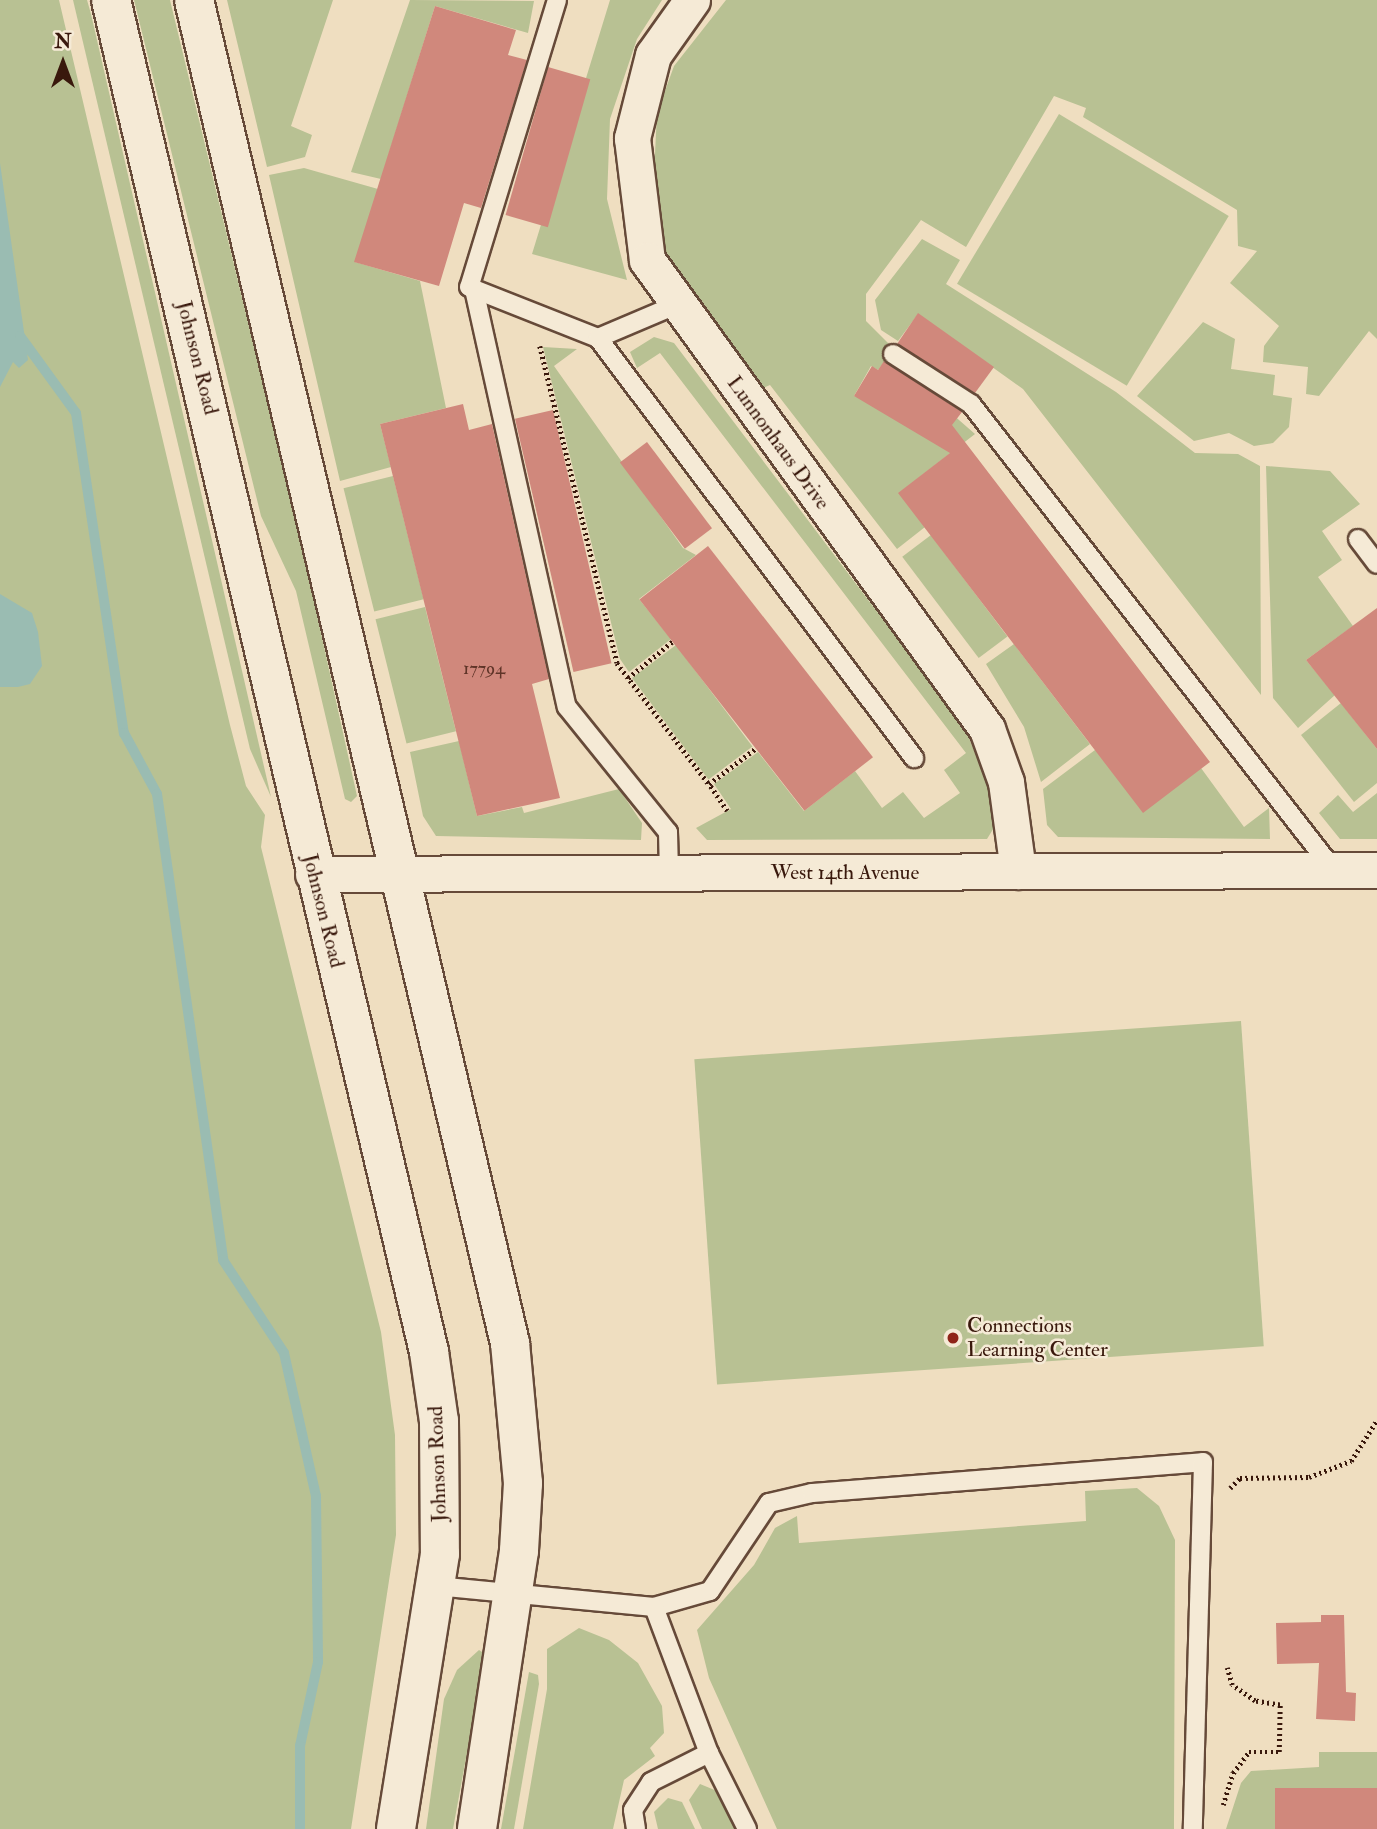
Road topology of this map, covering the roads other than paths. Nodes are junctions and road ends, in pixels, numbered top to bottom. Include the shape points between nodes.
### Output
1 (111, 0) edge
2 (194, 0) edge
3 (557, 0) edge
4 (691, 0) edge
5 (474, 289) junction
6 (678, 304) junction
7 (598, 338) junction
8 (893, 354) dead end
9 (1358, 539) dead end
10 (1377, 565) edge
11 (914, 758) dead end
12 (1333, 869) junction
13 (397, 870) junction
14 (1377, 870) edge
15 (1018, 871) junction
16 (669, 872) junction
17 (313, 874) junction
18 (436, 1586) junction
19 (514, 1593) junction
20 (654, 1607) junction
21 (709, 1753) junction
22 (396, 1829) edge
23 (477, 1829) edge
24 (636, 1829) edge
25 (747, 1829) edge
26 (1193, 1829) edge

1 - 17 main road, Johnson Road
2 - 13 main road
3 - 5 lane via 469,287
4 - 6 street, Lunnonhaus Drive via 653,55 632,138 647,260
5 - 7 lane
5 - 16 lane via 567,707 668,832
6 - 7 lane
6 - 15 street, Lunnonhaus Drive via 987,729 1006,782
7 - 11 lane
8 - 12 lane via 971,404
9 - 10 lane
12 - 14 street, West 14th Avenue
12 - 15 street, West 14th Avenue
13 - 16 street, West 14th Avenue
13 - 17 street, West 14th Avenue
13 - 19 main road via 510,1343 523,1483
15 - 16 street, West 14th Avenue
17 - 18 main road, Johnson Road via 426,1332 442,1486
18 - 19 lane
18 - 22 main road, Johnson Road
19 - 20 lane
19 - 23 main road
20 - 21 lane
20 - 26 lane via 710,1591 769,1503 812,1493 1203,1462
21 - 24 lane via 651,1782 633,1811
21 - 25 lane

